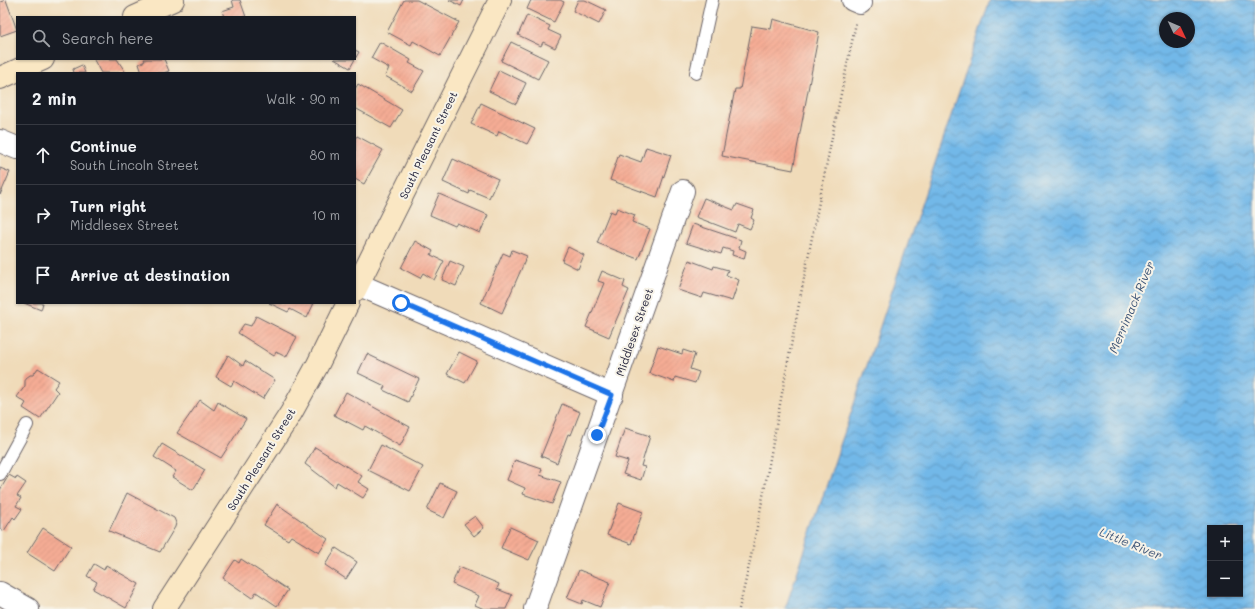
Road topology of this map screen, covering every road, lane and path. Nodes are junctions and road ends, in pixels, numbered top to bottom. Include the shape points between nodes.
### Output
1 (172, 0) edge
2 (500, 0) edge
3 (712, 0) edge
4 (857, 2) edge
5 (137, 16) edge
6 (41, 60) edge
7 (696, 73) dead end
8 (0, 78) edge
9 (0, 141) edge
10 (16, 148) edge
11 (683, 191) dead end
12 (356, 286) edge
13 (356, 291) edge
14 (347, 304) edge
15 (612, 395) junction
16 (27, 425) dead end
17 (0, 474) edge
18 (0, 593) edge
19 (28, 609) edge
20 (164, 609) edge
21 (535, 609) edge
22 (739, 609) edge

1 - 5 street
2 - 12 street, South Pleasant Street
3 - 7 lane
4 - 22 path
6 - 8 street
9 - 10 street
11 - 15 street, Middlesex Street
13 - 15 street
14 - 20 street, South Pleasant Street via 291,413
15 - 21 street, Middlesex Street
16 - 17 lane
18 - 19 street

